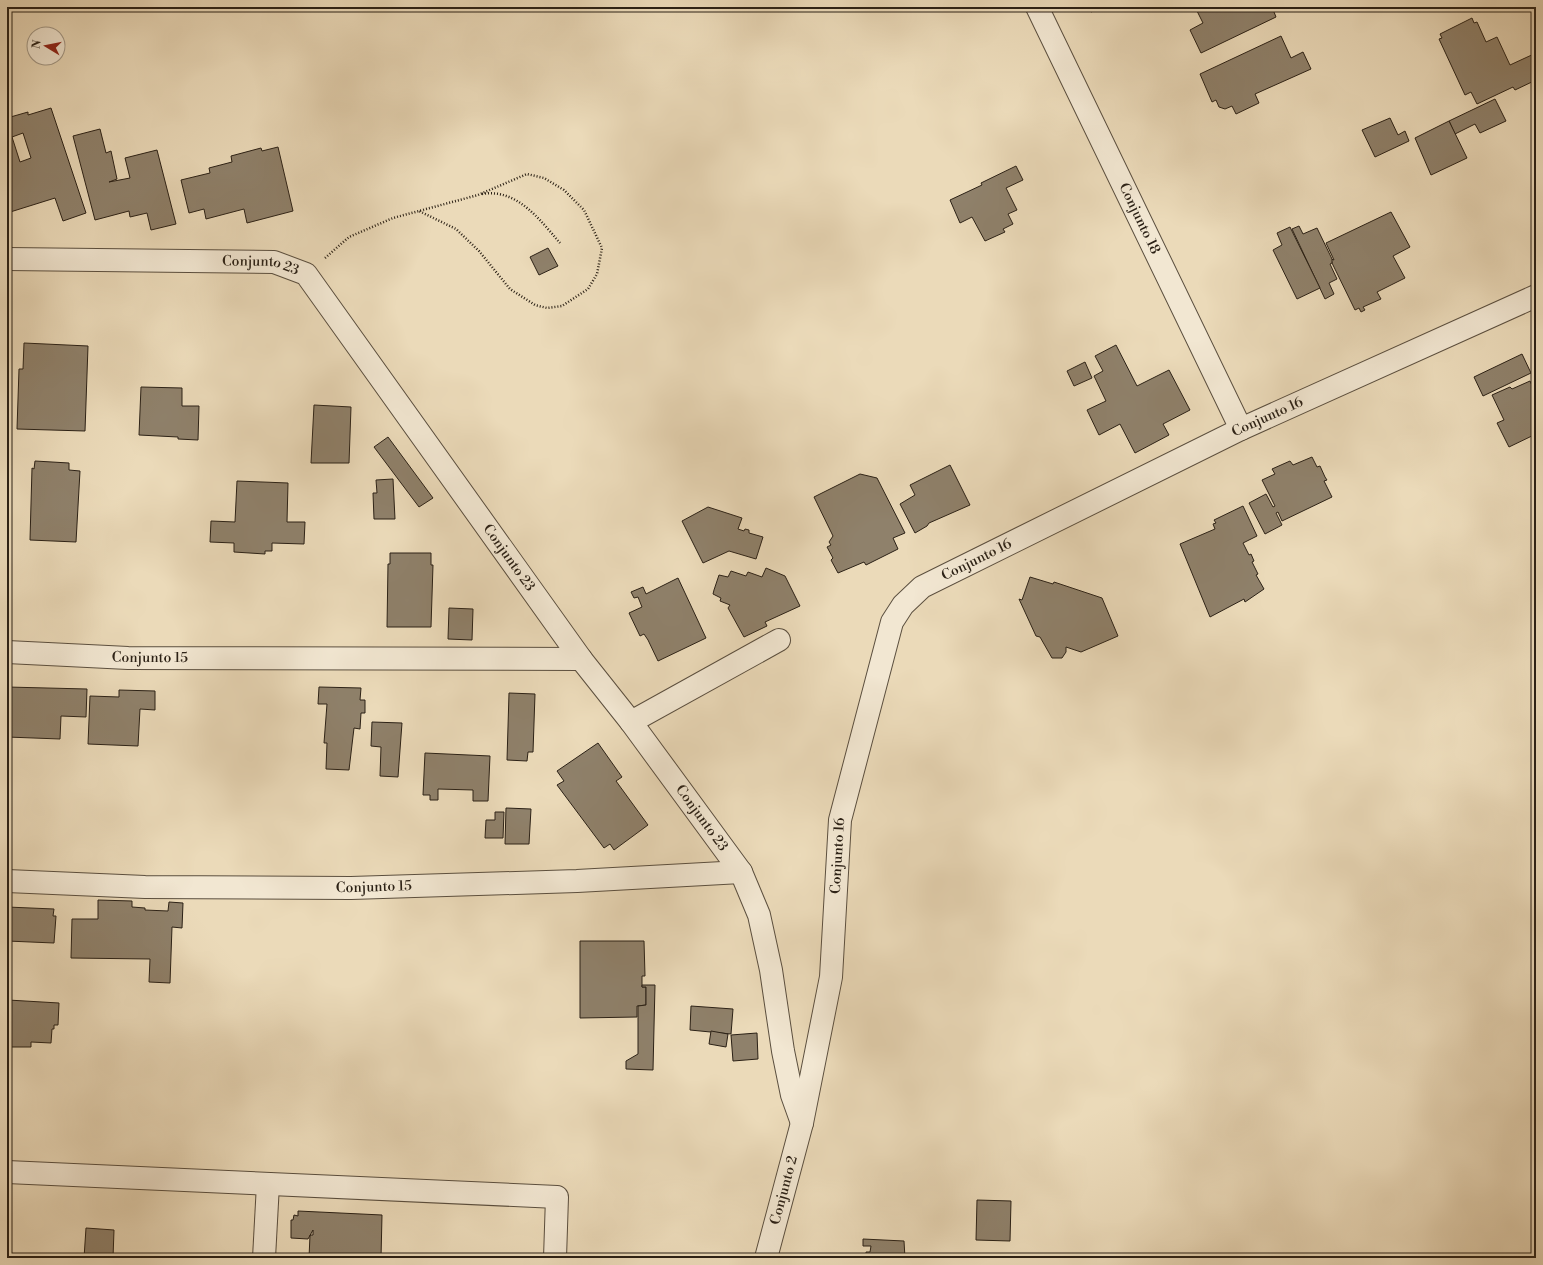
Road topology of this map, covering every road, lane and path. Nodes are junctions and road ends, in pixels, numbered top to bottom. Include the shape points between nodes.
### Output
1 (1037, 7) edge
2 (478, 195) junction
3 (419, 211) junction
4 (560, 244) dead end
5 (7, 258) edge
6 (306, 274) junction
7 (1536, 296) edge
8 (1241, 429) junction
9 (779, 640) dead end
10 (7, 652) edge
11 (581, 659) junction
12 (631, 722) junction
13 (741, 872) junction
14 (7, 881) edge
15 (802, 1123) junction
16 (7, 1172) edge
17 (268, 1184) junction
18 (264, 1258) edge
19 (555, 1258) edge
20 (766, 1258) edge

1 - 8 street, Conjunto 18
2 - 3 path
2 - 3 path via 527,174 544,178 564,190 584,210 602,248 597,274 588,289 562,306 547,308 535,305 510,289 456,229
2 - 4 path via 492,192 505,194 536,214
3 - 6 path via 393,218 349,237
5 - 6 street, Conjunto 23 via 274,262
6 - 11 street, Conjunto 23
7 - 8 street, Conjunto 16
8 - 15 street, Conjunto 16 via 922,587 903,606 892,622 840,820 831,977
9 - 12 street
10 - 11 street, Conjunto 15 via 128,658
11 - 12 street, Conjunto 23
12 - 13 street, Conjunto 23
13 - 14 street, Conjunto 15 via 577,881 351,888 145,887
13 - 15 street, Conjunto 23 via 759,915 771,970 782,1051 792,1095
15 - 20 street, Conjunto 2
16 - 17 street
17 - 18 street
17 - 19 street via 557,1198

